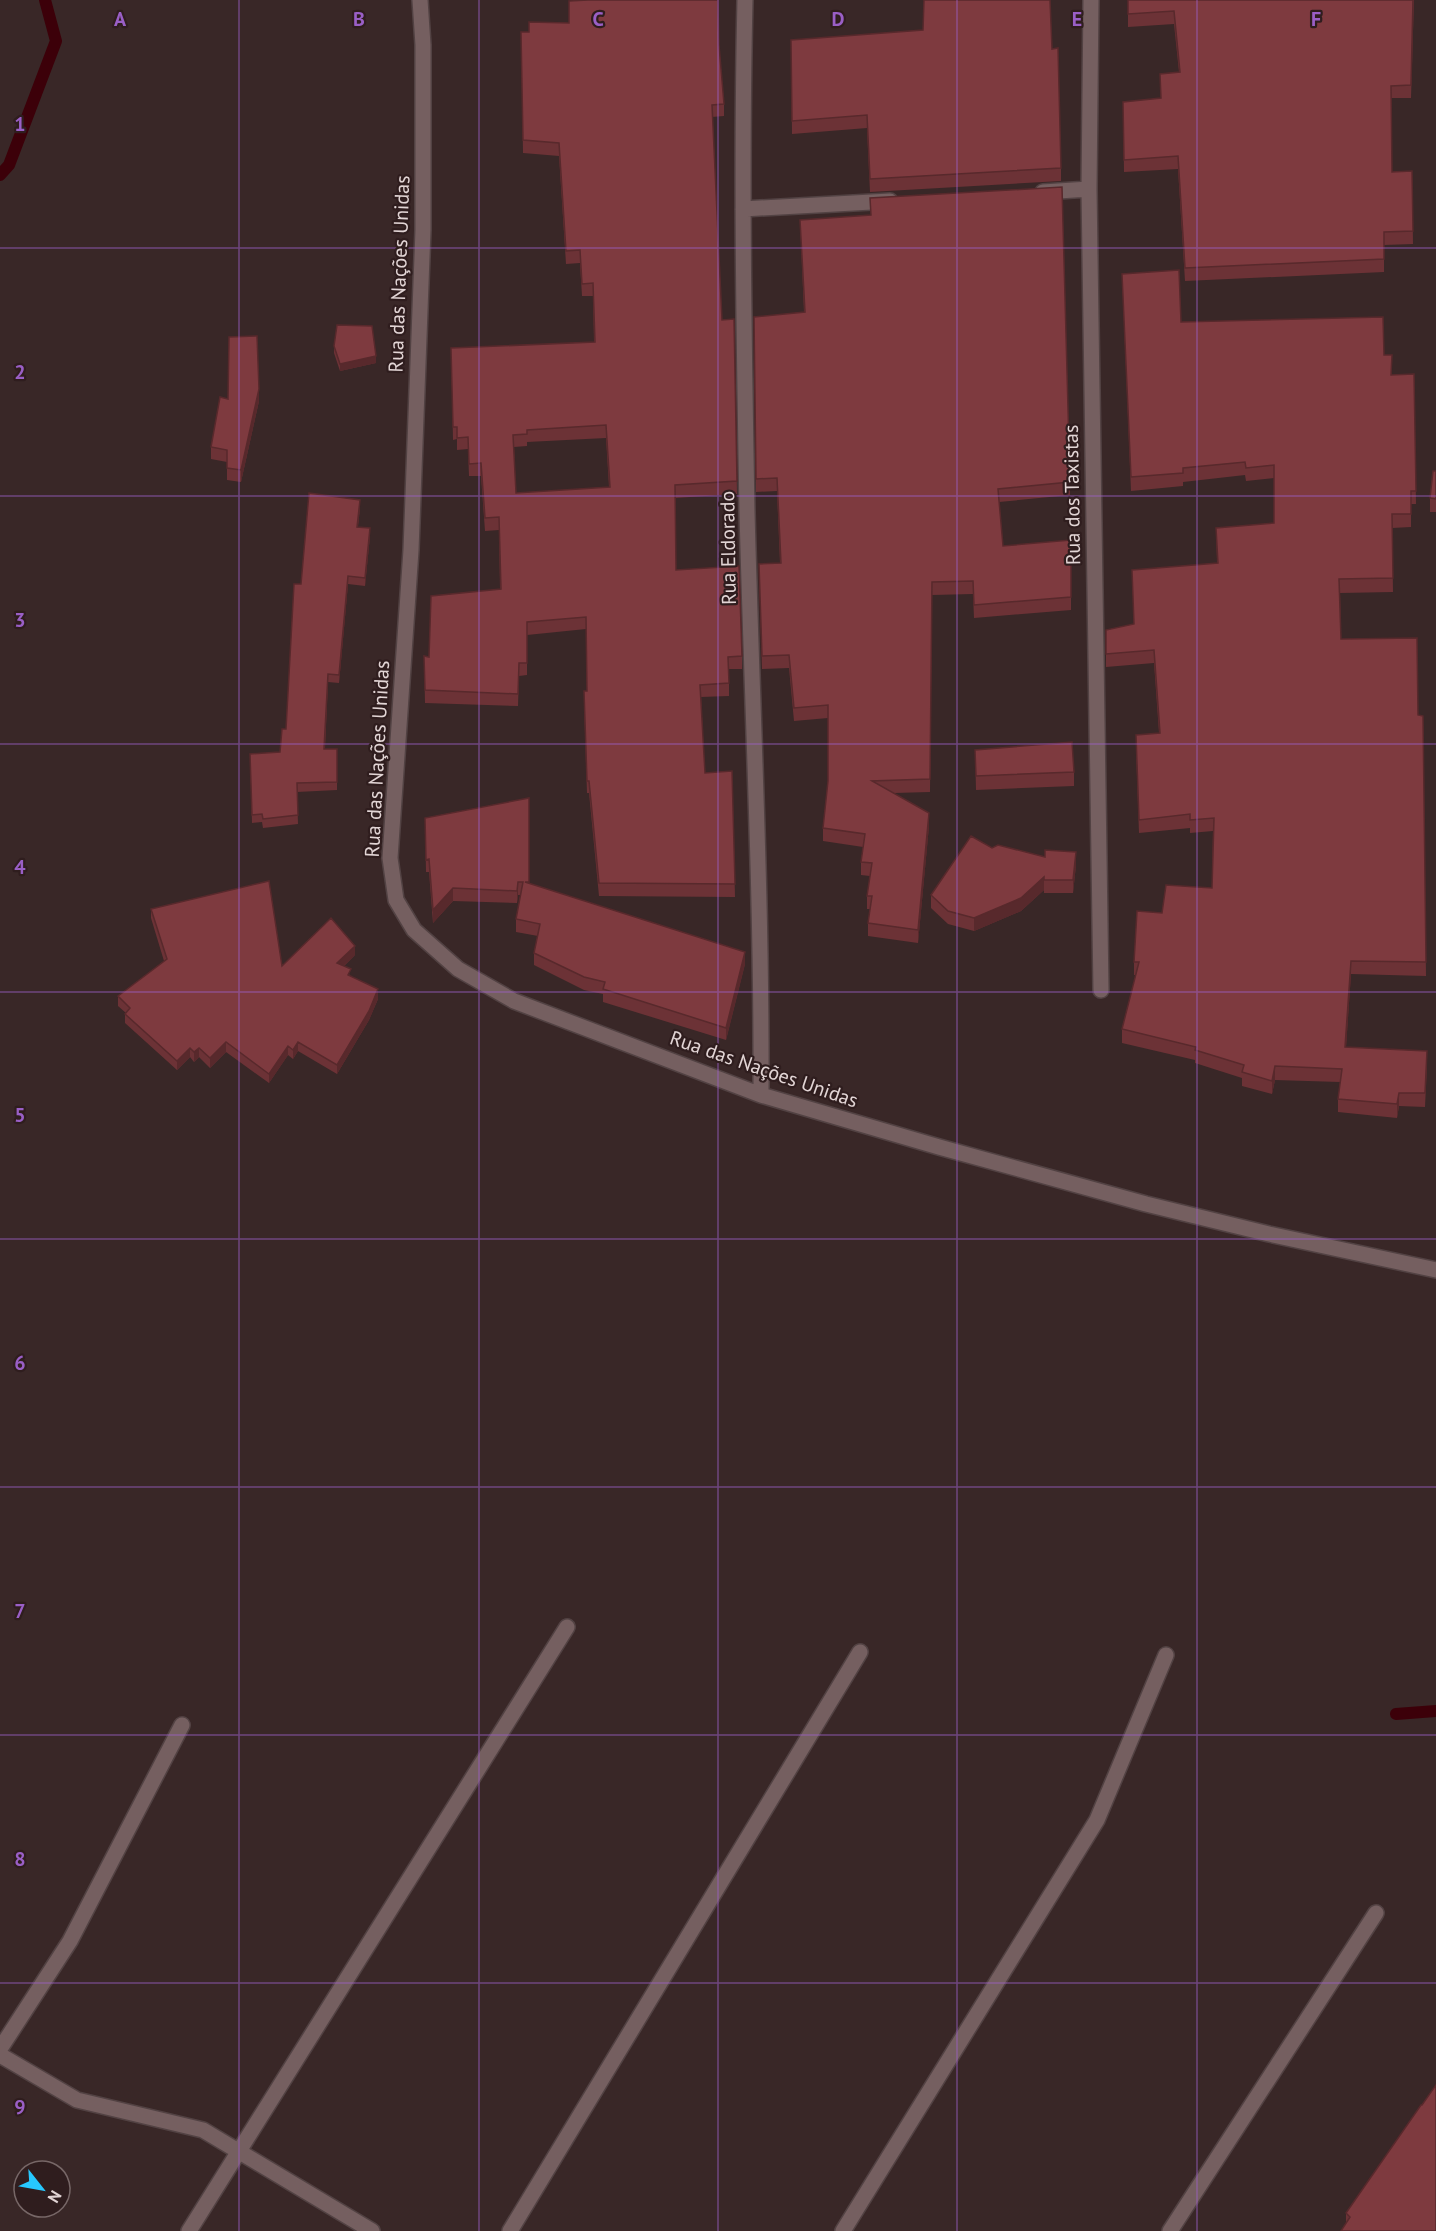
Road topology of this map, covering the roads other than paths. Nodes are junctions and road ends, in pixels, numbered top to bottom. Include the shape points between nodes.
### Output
1 (420, 0) edge
2 (745, 0) edge
3 (1091, 0) edge
4 (1089, 189) junction
5 (1029, 193) edge
6 (910, 200) edge
7 (743, 209) junction
8 (1101, 990) dead end
9 (762, 1095) junction
10 (1436, 1270) edge
11 (567, 1627) dead end
12 (860, 1652) dead end
13 (1166, 1655) dead end
14 (182, 1725) dead end
15 (1376, 1913) dead end
16 (0, 2049) edge
17 (0, 2055) edge
18 (239, 2151) junction
19 (189, 2231) edge
20 (372, 2231) edge
21 (510, 2231) edge
22 (843, 2231) edge
23 (1170, 2231) edge

1 - 9 street, Rua das Nações Unidas via 423,230 411,550 390,858 396,900 414,930 458,969 514,1000
2 - 7 street, Rua Eldorado
3 - 4 street, Rua dos Taxistas
4 - 5 street
4 - 8 street, Rua dos Taxistas
6 - 7 street
7 - 9 street, Rua Eldorado
9 - 10 street, Rua das Nações Unidas via 1089,1188 1269,1234
11 - 18 street
12 - 21 street
13 - 22 street via 1097,1820
14 - 16 street via 70,1941
15 - 23 street
17 - 18 street via 77,2100 203,2130
18 - 19 street
18 - 20 street

